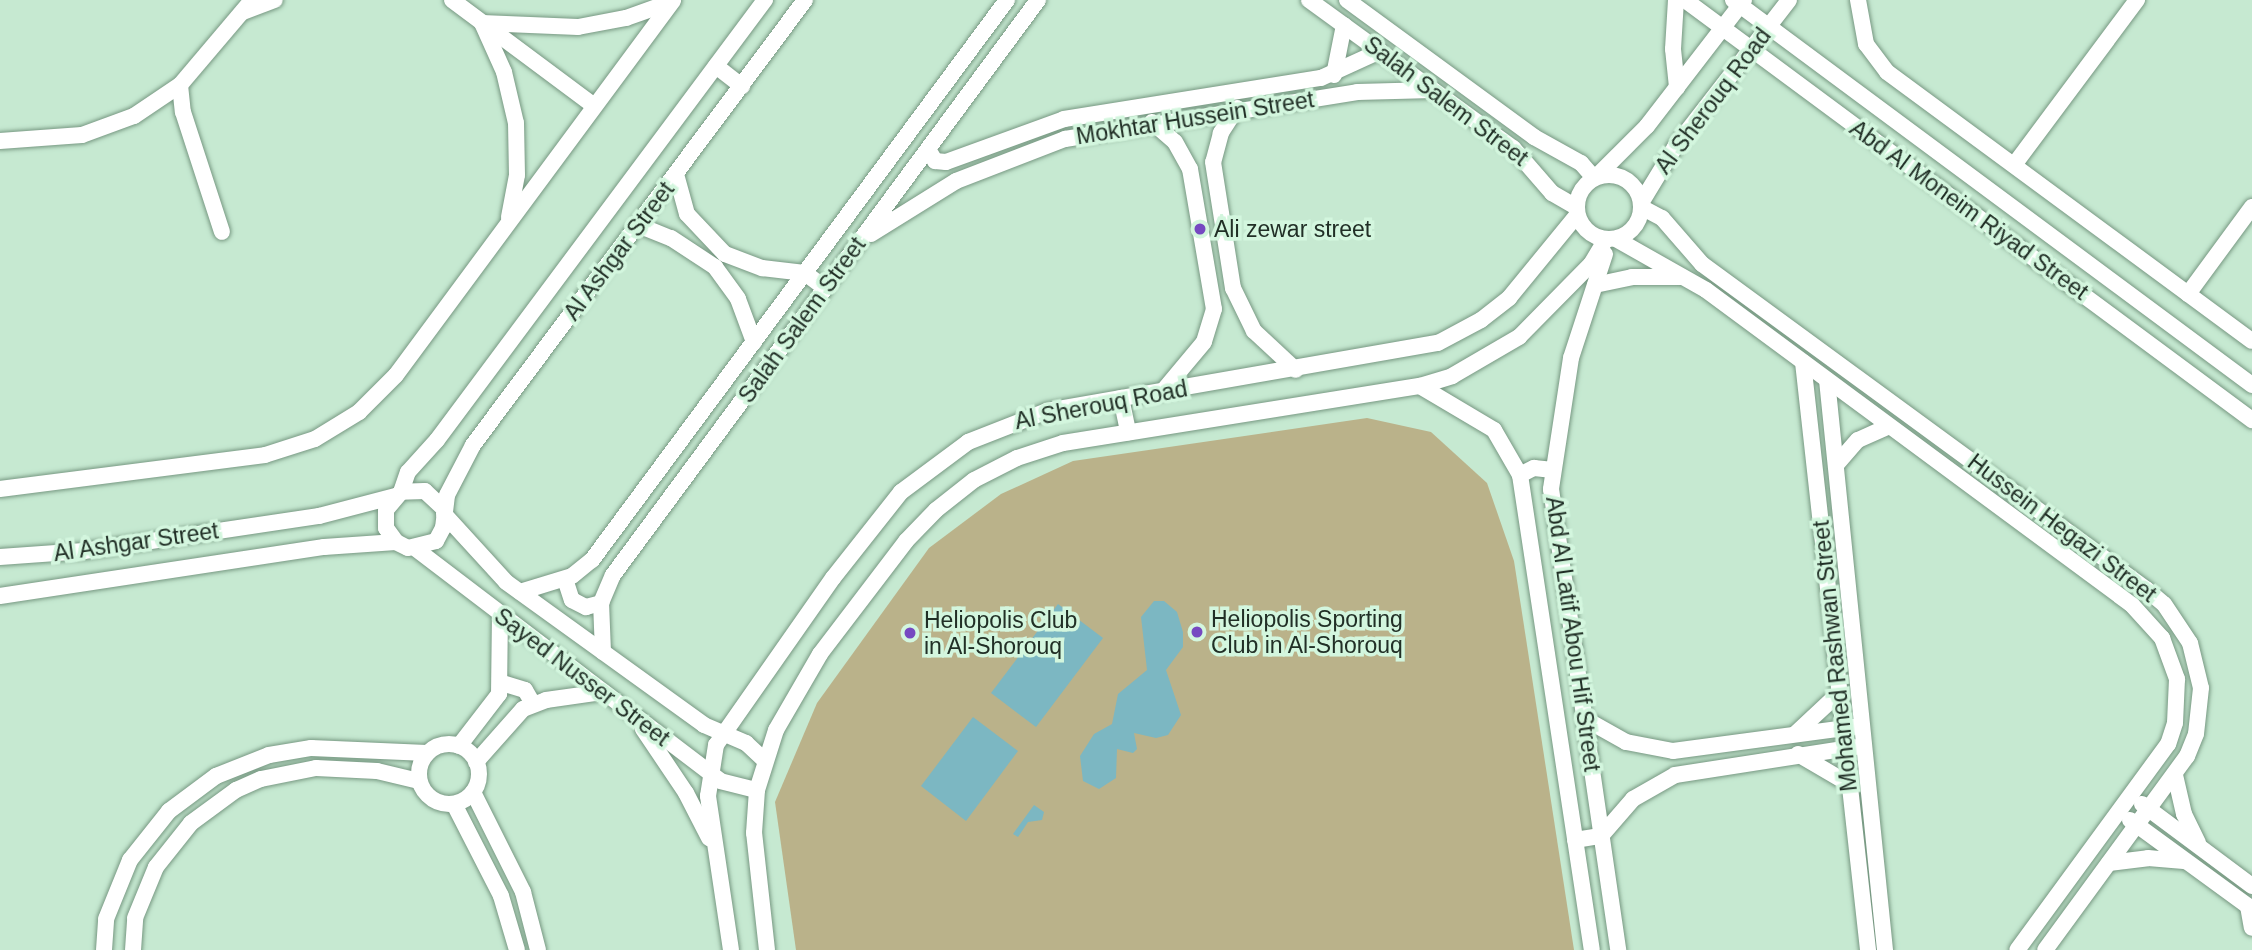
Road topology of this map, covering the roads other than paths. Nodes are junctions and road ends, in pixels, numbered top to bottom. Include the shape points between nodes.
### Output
1 (275, 0) edge
2 (452, 0) edge
3 (765, 0) edge
4 (805, 0) edge
5 (1007, 0) edge
6 (1038, 0) edge
7 (1309, 0) edge
8 (1347, 0) edge
9 (1676, 0) edge
10 (1685, 0) edge
11 (1789, 0) edge
12 (1858, 0) edge
13 (2137, 0) edge
14 (672, 1) edge
15 (1739, 2) edge
16 (248, 6) edge
17 (482, 23) junction
18 (1344, 25) junction
19 (1768, 27) junction
20 (1722, 29) junction
21 (1751, 50) junction
22 (1380, 51) junction
23 (716, 66) junction
24 (1334, 75) junction
25 (180, 85) junction
26 (742, 86) junction
27 (1677, 88) junction
28 (1433, 90) junction
29 (594, 106) junction
30 (1237, 108) junction
31 (1152, 122) junction
32 (0, 141) edge
33 (928, 149) junction
34 (2014, 165) junction
35 (676, 174) junction
36 (1595, 178) junction
37 (1641, 205) junction
38 (2252, 207) edge
39 (1577, 211) junction
40 (507, 225) junction
41 (638, 225) junction
42 (222, 232) dead end
43 (1611, 239) junction
44 (858, 243) junction
45 (805, 273) junction
46 (1688, 278) junction
47 (2112, 281) junction
48 (1595, 285) junction
49 (825, 288) junction
50 (2188, 294) junction
51 (2097, 303) junction
52 (2252, 341) edge
53 (754, 342) junction
54 (1830, 358) junction
55 (1803, 362) junction
56 (1296, 370) junction
57 (1823, 377) junction
58 (2252, 385) edge
59 (1420, 386) junction
60 (1162, 392) junction
61 (1121, 398) junction
62 (2252, 420) edge
63 (1889, 426) junction
64 (1128, 432) junction
65 (1836, 465) junction
66 (1553, 470) junction
67 (1520, 475) junction
68 (0, 489) edge
69 (398, 494) junction
70 (443, 511) junction
71 (396, 542) junction
72 (416, 549) junction
73 (0, 557) edge
74 (565, 579) junction
75 (520, 592) junction
76 (0, 596) edge
77 (601, 603) junction
78 (500, 616) junction
79 (603, 652) junction
80 (502, 682) junction
81 (603, 692) junction
82 (1839, 693) junction
83 (533, 704) junction
84 (628, 711) junction
85 (1585, 719) junction
86 (1862, 726) junction
87 (1844, 729) junction
88 (722, 732) junction
89 (1793, 736) junction
90 (1864, 745) junction
91 (459, 746) junction
92 (1846, 748) junction
93 (427, 753) junction
94 (1798, 754) junction
95 (765, 761) junction
96 (476, 762) junction
97 (708, 773) junction
98 (2175, 775) junction
99 (419, 781) junction
100 (1849, 784) junction
101 (757, 790) junction
102 (473, 792) junction
103 (2132, 796) junction
104 (453, 804) junction
105 (2149, 810) junction
106 (2120, 812) junction
107 (2137, 825) junction
108 (1601, 836) junction
109 (1575, 841) junction
110 (2202, 848) junction
111 (716, 853) junction
112 (2187, 861) junction
113 (2109, 863) junction
114 (2252, 886) edge
115 (2250, 908) edge
116 (2252, 928) edge
117 (104, 950) edge
118 (133, 950) edge
119 (517, 950) edge
120 (538, 950) edge
121 (731, 950) edge
122 (767, 950) edge
123 (1592, 950) edge
124 (1618, 950) edge
125 (1868, 950) edge
126 (1885, 950) edge
127 (2018, 950) edge
128 (2045, 950) edge

1 - 16 street
2 - 17 street
3 - 23 street, Al Ashgar Street
4 - 26 street, Al Ashgar Street
5 - 45 street, Salah Salem Street
6 - 33 street, Salah Salem Street
7 - 18 street, Salah Salem Street
8 - 36 street, Salah Salem Street via 1534,137 1581,163
9 - 27 street via 1673,49
10 - 20 street, Abd Al Moneim Riyad Street
11 - 19 street, Al Sherouq Road
12 - 34 street via 1866,44 1887,72
13 - 34 street
14 - 17 street via 626,18 578,27
14 - 29 street
15 - 19 street, Abd Al Moneim Riyad Street
15 - 20 street, Al Sherouq Road
16 - 25 street
17 - 29 street
17 - 40 street via 504,72 516,123 517,175
18 - 22 street, Salah Salem Street
18 - 24 street
19 - 21 street, Al Sherouq Road
19 - 47 street, Abd Al Moneim Riyad Street
20 - 21 street, Abd Al Moneim Riyad Street
20 - 27 street, Al Sherouq Road
21 - 37 street, Al Sherouq Road via 1675,147
21 - 51 street, Abd Al Moneim Riyad Street
22 - 24 street, Mokhtar Hussein Street
22 - 28 street, Salah Salem Street
23 - 26 street
23 - 69 street, Al Ashgar Street via 442,434 408,472
24 - 33 street, Mokhtar Hussein Street via 1100,111 1028,130 942,163 931,158
25 - 32 street via 134,116 82,135
25 - 42 street via 183,112
26 - 35 street, Al Ashgar Street
27 - 36 street, Al Sherouq Road
28 - 30 street, Mokhtar Hussein Street via 1370,91
28 - 39 street, Salah Salem Street via 1513,148 1552,193
29 - 40 street
30 - 31 street, Mokhtar Hussein Street
30 - 56 street via 1221,133 1213,162 1233,288 1254,331
31 - 44 street, Mokhtar Hussein Street via 1065,139 992,164 922,200
31 - 60 street via 1175,142 1190,169 1214,309 1205,342
33 - 44 street, Salah Salem Street
34 - 50 street
35 - 41 street, Al Ashgar Street
35 - 45 street via 687,214 725,254 762,268
36 - 37 street via 1625,179
36 - 39 street via 1581,190
37 - 43 street via 1634,227
37 - 54 street, Hussein Hegazi Street via 1662,218 1702,264
38 - 50 street
39 - 43 street via 1588,232
39 - 56 street, Al Sherouq Road via 1510,298 1464,331 1411,351
40 - 68 street via 379,394 315,439 265,455
41 - 53 street via 671,238 715,267 738,299
41 - 70 street, Al Ashgar Street via 473,445
43 - 46 street, Hussein Hegazi Street
43 - 48 street, Abd Al Latif Abou Hif Street
43 - 59 street, Al Sherouq Road via 1508,345 1470,369
44 - 49 street, Salah Salem Street
45 - 49 street
45 - 53 street, Salah Salem Street
46 - 48 street via 1641,276
46 - 55 street, Hussein Hegazi Street
47 - 51 street
47 - 58 street, Abd Al Moneim Riyad Street
48 - 66 street, Abd Al Latif Abou Hif Street via 1568,370
49 - 77 street, Salah Salem Street via 613,575
50 - 52 street
51 - 62 street, Abd Al Moneim Riyad Street
53 - 74 street, Salah Salem Street via 592,560
54 - 57 street
54 - 98 street, Hussein Hegazi Street via 2164,604 2190,643 2201,688 2196,734
55 - 57 street, Hussein Hegazi Street
55 - 82 street, Mohamed Rashwan Street
56 - 60 street, Al Sherouq Road
57 - 63 street, Hussein Hegazi Street
57 - 65 street, Mohamed Rashwan Street
59 - 64 street, Al Sherouq Road
59 - 67 street, Abd Al Latif Abou Hif Street via 1494,430
60 - 61 street, Al Sherouq Road
61 - 64 street
61 - 88 street, Al Sherouq Road via 1003,424 939,460 901,492
63 - 65 street via 1858,440
63 - 103 street, Hussein Hegazi Street via 2132,605 2162,638 2177,679 2175,723 2168,744
64 - 95 street, Al Sherouq Road via 1063,443 1017,458 974,480 936,510 906,541 820,654 789,704
65 - 86 street, Mohamed Rashwan Street
66 - 67 street via 1534,468
66 - 85 street, Abd Al Latif Abou Hif Street via 1551,489
67 - 109 street, Abd Al Latif Abou Hif Street
69 - 70 street via 425,491
69 - 71 street via 384,519
69 - 73 street, Al Ashgar Street via 308,517 85,551
70 - 72 street via 436,541
70 - 75 street, Sayed Nusser Street via 493,570
71 - 72 street
71 - 76 street, Al Ashgar Street via 333,546
72 - 78 street, Sayed Nusser Street
74 - 75 street, Salah Salem Street
74 - 77 street via 567,594 579,605
75 - 79 street, Sayed Nusser Street
77 - 79 street, Salah Salem Street
78 - 80 street
78 - 81 street, Sayed Nusser Street
79 - 88 street, Sayed Nusser Street via 704,725
80 - 83 street via 525,690
80 - 91 street via 495,704
81 - 83 street
81 - 84 street, Sayed Nusser Street
82 - 87 street, Mohamed Rashwan Street
82 - 89 street
83 - 96 street via 515,716
84 - 97 street, Sayed Nusser Street
84 - 111 street via 686,793
85 - 89 street via 1626,742 1672,751
85 - 108 street, Abd Al Latif Abou Hif Street
86 - 87 street
86 - 90 street, Mohamed Rashwan Street
87 - 89 street
87 - 92 street, Mohamed Rashwan Street
88 - 95 street, Sayed Nusser Street via 746,743
88 - 97 street, Al Sherouq Road
90 - 92 street
90 - 126 street, Mohamed Rashwan Street
91 - 93 street via 442,745
91 - 96 street
92 - 94 street
92 - 100 street, Mohamed Rashwan Street
93 - 99 street
93 - 117 street via 311,748 270,755 216,776 169,811 130,860 106,919
94 - 100 street
94 - 108 street via 1675,775 1633,799
95 - 101 street, Al Sherouq Road
96 - 102 street via 478,783
97 - 101 street, Sayed Nusser Street via 720,781
97 - 111 street, Al Sherouq Road
98 - 105 street, Hussein Hegazi Street
98 - 110 street via 2184,814
99 - 104 street via 428,796
99 - 118 street via 377,771 316,768 288,772 236,790 191,823 156,867 135,918
100 - 125 street, Mohamed Rashwan Street
101 - 122 street, Al Sherouq Road via 754,859
102 - 104 street
102 - 120 street via 523,892
103 - 105 street
103 - 106 street, Hussein Hegazi Street
104 - 119 street via 501,896
105 - 107 street, Hussein Hegazi Street
105 - 110 street
106 - 107 street
106 - 127 street, Hussein Hegazi Street
107 - 112 street
107 - 113 street, Hussein Hegazi Street
108 - 109 street
108 - 124 street, Abd Al Latif Abou Hif Street
109 - 123 street, Abd Al Latif Abou Hif Street
110 - 114 street
111 - 121 street, Al Sherouq Road
112 - 113 street via 2148,858
112 - 115 street
113 - 128 street, Hussein Hegazi Street
115 - 116 street

